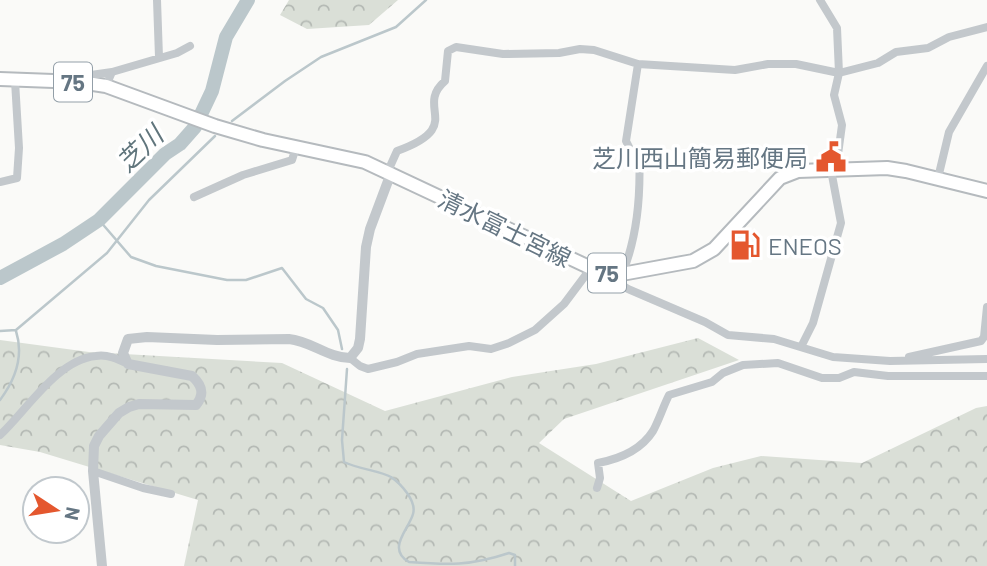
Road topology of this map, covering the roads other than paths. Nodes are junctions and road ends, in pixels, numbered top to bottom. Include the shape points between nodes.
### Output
1 (157, 0) edge
2 (820, 0) edge
3 (987, 27) edge
4 (190, 46) dead end
5 (159, 57) junction
6 (638, 64) junction
7 (987, 66) edge
8 (112, 72) junction
9 (839, 73) junction
10 (92, 75) dead end
11 (0, 79) edge
12 (15, 81) junction
13 (106, 86) junction
14 (296, 147) junction
15 (833, 169) junction
16 (389, 172) junction
17 (938, 178) junction
18 (0, 182) edge
19 (987, 191) edge
20 (194, 197) dead end
21 (597, 270) junction
22 (622, 274) junction
23 (987, 307) edge
24 (801, 347) junction
25 (350, 358) junction
26 (987, 359) edge
27 (898, 360) junction
28 (128, 364) junction
29 (987, 376) edge
30 (0, 436) edge
31 (93, 471) junction
32 (597, 488) dead end
33 (171, 494) dead end
34 (102, 566) edge

1 - 5 street
2 - 9 street via 837,28
3 - 9 street
4 - 5 street
5 - 8 street
6 - 9 street via 735,70 796,64
6 - 16 street via 594,50 503,54 456,47 448,51 445,81 437,87 435,129 421,142 397,151
6 - 22 street via 626,141 630,149 639,152 640,175 634,241
7 - 17 street via 949,132
8 - 10 street
8 - 13 street
9 - 15 street via 834,95 842,125
11 - 12 main road, 清水富士宮線 / 75
12 - 13 main road, 清水富士宮線 / 75
12 - 18 street via 18,178
13 - 14 main road, 清水富士宮線 / 75 via 215,126
14 - 16 main road, 清水富士宮線 / 75
14 - 20 street via 292,160 243,174
15 - 17 main road, 清水富士宮線 / 75 via 887,168
15 - 22 main road, 清水富士宮線 / 75 via 798,171 780,178 714,249 693,261
15 - 24 street via 841,223 813,323
16 - 21 main road, 清水富士宮線 / 75
16 - 25 street via 366,247 360,338
17 - 19 main road, 清水富士宮線 / 75
21 - 22 main road, 清水富士宮線 / 75
21 - 24 street via 728,335 774,339
21 - 25 street via 535,330 509,343 491,349 469,346 417,354 368,369
23 - 27 street via 981,341
24 - 27 street via 833,357
25 - 28 street via 300,340 147,337 128,339 123,353
26 - 27 street
28 - 30 street via 106,356 84,358 54,377
28 - 31 street via 192,376 202,390 200,399 185,406 139,404 118,414 94,446
29 - 32 street via 854,372 822,378 778,363 743,365 712,382 669,396 642,445 618,459 597,463
31 - 33 street
31 - 34 street

